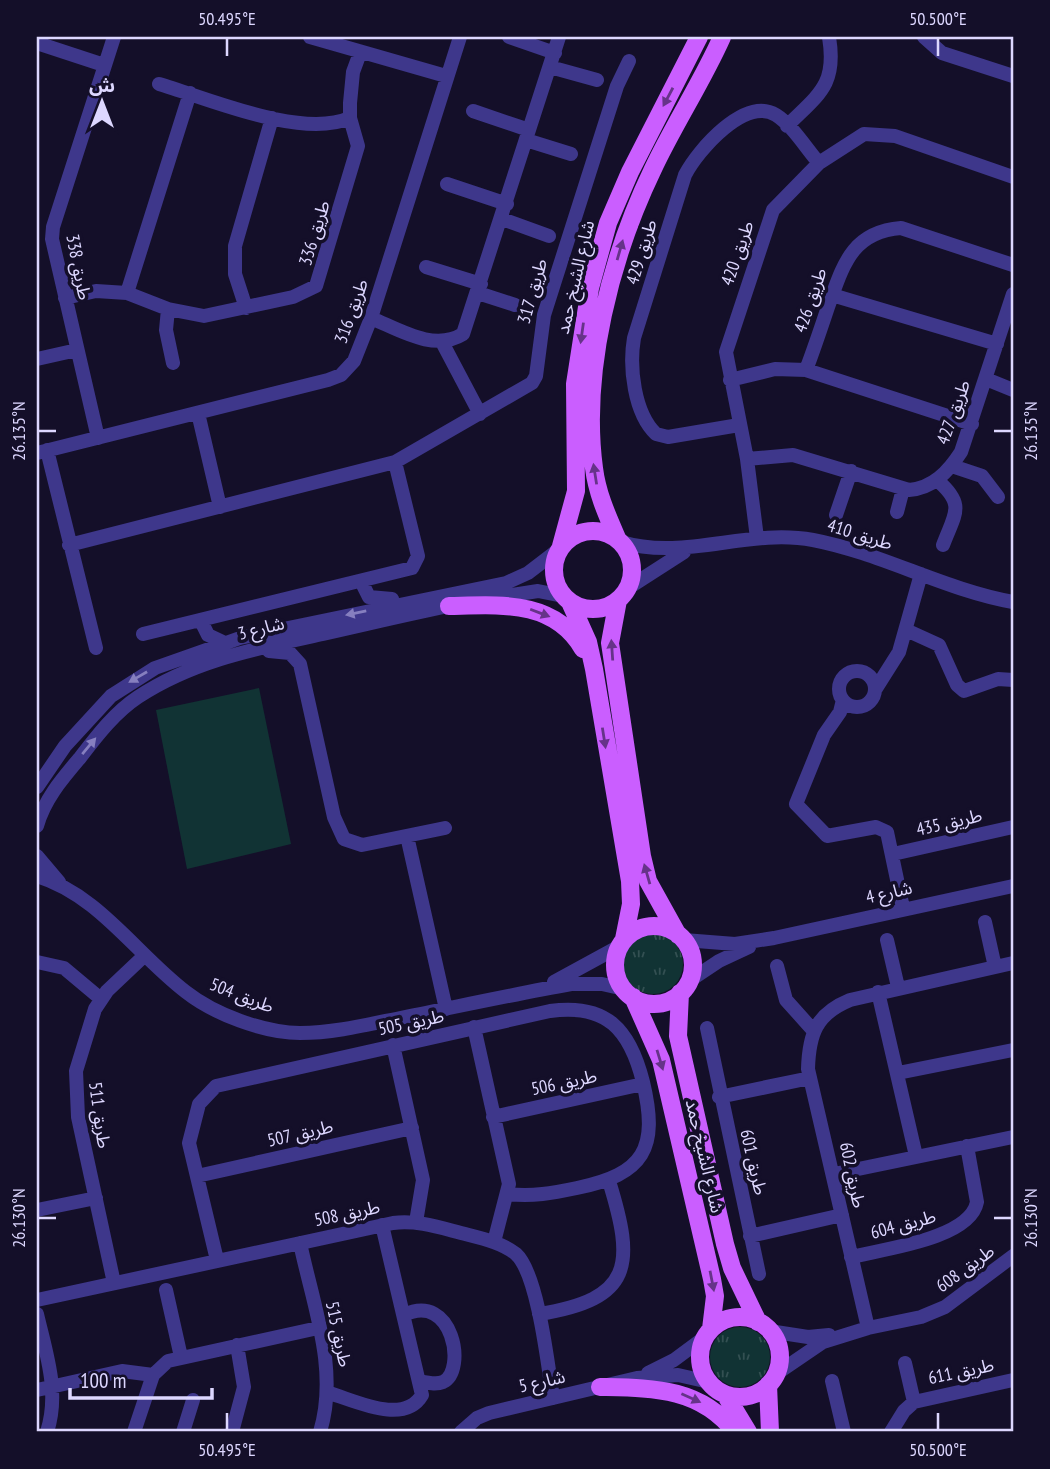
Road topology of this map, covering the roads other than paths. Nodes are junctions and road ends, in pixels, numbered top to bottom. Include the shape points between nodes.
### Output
1 (114, 37) edge
2 (310, 37) edge
3 (460, 37) edge
4 (509, 37) edge
5 (559, 37) edge
6 (699, 37) edge
7 (722, 37) edge
8 (829, 37) edge
9 (924, 37) edge
10 (37, 43) edge
11 (360, 53) junction
12 (552, 60) junction
13 (629, 61) dead end
14 (104, 65) junction
15 (446, 76) junction
16 (1013, 76) edge
17 (597, 80) dead end
18 (159, 84) dead end
19 (190, 93) junction
20 (473, 111) dead end
21 (272, 118) junction
22 (350, 118) junction
23 (787, 126) junction
24 (527, 135) junction
25 (571, 154) dead end
26 (819, 163) junction
27 (1013, 177) edge
28 (447, 184) dead end
29 (507, 204) junction
30 (502, 219) junction
31 (549, 236) dead end
32 (1013, 265) edge
33 (426, 267) dead end
34 (480, 289) junction
35 (127, 293) junction
36 (1013, 294) edge
37 (832, 295) junction
38 (65, 298) junction
39 (514, 305) dead end
40 (169, 309) junction
41 (246, 309) junction
42 (371, 318) junction
43 (442, 342) junction
44 (997, 344) junction
45 (77, 350) junction
46 (37, 359) edge
47 (173, 363) dead end
48 (806, 370) junction
49 (986, 379) junction
50 (730, 380) junction
51 (1013, 390) edge
52 (198, 413) junction
53 (480, 414) junction
54 (972, 424) junction
55 (739, 425) junction
56 (98, 438) junction
57 (42, 451) edge
58 (747, 459) junction
59 (395, 462) junction
60 (952, 466) junction
61 (851, 471) junction
62 (937, 480) junction
63 (903, 489) junction
64 (998, 497) dead end
65 (220, 508) junction
66 (897, 512) dead end
67 (836, 515) dead end
68 (757, 538) junction
69 (619, 540) junction
70 (69, 545) junction
71 (943, 545) dead end
72 (560, 548) junction
73 (691, 548) junction
74 (921, 574) junction
75 (361, 581) junction
76 (623, 594) junction
77 (452, 599) junction
78 (566, 599) junction
79 (1013, 602) edge
80 (201, 621) junction
81 (906, 630) junction
82 (143, 634) dead end
83 (323, 634) junction
84 (225, 643) junction
85 (96, 648) dead end
86 (250, 650) junction
87 (196, 652) junction
88 (300, 664) junction
89 (594, 669) junction
90 (888, 671) junction
91 (868, 675) junction
92 (1013, 680) edge
93 (875, 690) junction
94 (843, 700) junction
95 (865, 705) junction
96 (829, 726) junction
97 (37, 787) edge
98 (37, 826) edge
99 (1013, 827) edge
100 (445, 828) dead end
101 (407, 836) junction
102 (893, 854) junction
103 (37, 856) edge
104 (37, 876) edge
105 (62, 886) junction
106 (1013, 886) edge
107 (903, 908) junction
108 (985, 922) dead end
109 (681, 937) junction
110 (774, 938) junction
111 (887, 940) dead end
112 (622, 942) junction
113 (144, 956) junction
114 (37, 962) edge
115 (1013, 963) edge
116 (777, 966) dead end
117 (995, 967) junction
118 (685, 987) junction
119 (898, 987) junction
120 (536, 990) junction
121 (878, 992) junction
122 (628, 993) junction
123 (101, 999) junction
124 (446, 1009) junction
125 (474, 1027) junction
126 (707, 1028) dead end
127 (812, 1030) junction
128 (393, 1045) junction
129 (1013, 1050) edge
130 (898, 1073) junction
131 (810, 1078) junction
132 (643, 1084) junction
133 (719, 1097) junction
134 (493, 1116) junction
135 (412, 1128) junction
136 (1013, 1137) edge
137 (967, 1146) junction
138 (916, 1156) junction
139 (834, 1174) junction
140 (197, 1176) junction
141 (609, 1181) junction
142 (508, 1194) junction
143 (96, 1198) junction
144 (37, 1210) edge
145 (842, 1215) junction
146 (416, 1222) junction
147 (382, 1226) junction
148 (750, 1236) junction
149 (494, 1242) junction
150 (300, 1243) junction
151 (1013, 1256) edge
152 (851, 1257) junction
153 (217, 1260) junction
154 (759, 1274) dead end
155 (114, 1283) junction
156 (166, 1290) dead end
157 (37, 1300) edge
158 (37, 1314) edge
159 (539, 1314) junction
160 (404, 1315) junction
161 (764, 1326) junction
162 (318, 1328) junction
163 (863, 1329) junction
164 (708, 1333) junction
165 (237, 1345) junction
166 (181, 1357) junction
167 (905, 1363) dead end
168 (153, 1375) junction
169 (637, 1378) junction
170 (772, 1379) junction
171 (1013, 1380) edge
172 (421, 1381) junction
173 (832, 1381) dead end
174 (709, 1382) junction
175 (53, 1386) junction
176 (600, 1387) junction
177 (37, 1390) edge
178 (329, 1393) junction
179 (725, 1394) junction
180 (553, 1398) junction
181 (193, 1400) dead end
182 (914, 1402) junction
183 (47, 1432) edge
184 (134, 1432) edge
185 (183, 1432) edge
186 (232, 1432) edge
187 (320, 1432) edge
188 (461, 1432) edge
189 (735, 1432) edge
190 (748, 1432) edge
191 (770, 1432) edge
192 (844, 1432) edge
193 (891, 1432) edge

1 - 14 street, طريق 338
2 - 11 street
3 - 15 street, طريق 316
4 - 12 street
5 - 12 street
6 -> 72 main road, شارع الشيخ حمد via 630,172 608,223 590,288 575,384 576,491
69 -> 7 main road, شارع الشيخ حمد via 599,492 592,441 594,388 607,298 643,189
8 - 23 street via 833,67 827,84
9 - 16 street via 942,53
10 - 14 street
11 - 15 street
11 - 22 street, طريق 336 via 353,72
12 - 17 street
12 - 24 street
13 - 53 street, طريق 317 via 544,315 534,380
14 - 38 street, طريق 338 via 53,227 53,252
15 - 42 street, طريق 316
18 - 19 street
19 - 21 street
19 - 35 street
20 - 24 street
21 - 22 street via 315,126
21 - 41 street via 235,246 235,274
22 - 41 street, طريق 336 via 358,146 320,281 310,291
23 - 26 street, طريق 429
23 - 55 street, طريق 429 via 773,113 751,111 696,155 685,175 632,349 643,416 656,434 668,437
24 - 25 street
24 - 29 street
26 - 27 street, طريق 420 via 856,137 884,134
26 - 50 street, طريق 420 via 768,219 727,341
28 - 29 street
29 - 30 street
30 - 31 street
30 - 34 street
32 - 37 street, طريق 426 via 917,232 886,230 867,237 852,251
33 - 34 street
34 - 39 street
34 - 43 street via 463,334
35 - 38 street, طريق 336 via 96,291
35 - 40 street, طريق 336
36 - 44 street, طريق 427
37 - 44 street
37 - 48 street, طريق 426
38 - 45 street, طريق 338
40 - 41 street, طريق 336 via 204,316
40 - 47 street via 166,330
42 - 43 street via 434,343
42 - 52 street, طريق 316 via 354,361 341,375
43 - 53 street
44 - 49 street, طريق 427
45 - 46 street
45 - 56 street, طريق 338
48 - 50 street via 775,369
48 - 54 street
49 - 51 street
49 - 54 street, طريق 427
50 - 55 street, طريق 420
52 - 56 street, طريق 316
52 - 65 street
53 - 59 street, طريق 317
54 - 60 street, طريق 427
55 - 58 street, طريق 420
56 - 57 street, طريق 316
57 - 70 street
58 - 61 street via 793,455
58 - 68 street, طريق 420
59 - 65 street, طريق 317
59 - 75 street via 418,560 408,570
60 - 62 street, طريق 427
60 - 64 street via 982,476
61 - 63 street
61 - 67 street
62 - 63 street, طريق 427 via 917,489
62 - 71 street via 957,501
63 - 66 street
65 - 70 street, طريق 317
68 - 73 street, طريق 410
68 - 74 street, طريق 410 via 813,540
69 - 72 main road via 608,533 588,531
69 - 73 street, طريق 410 via 656,550
69 - 76 main road via 632,569
70 - 85 street
72 - 77 street, شارع 3 via 521,578
72 - 78 main road via 553,569
73 - 76 street, طريق 410
74 - 79 street, طريق 410
74 - 81 street
75 - 77 street via 364,592 375,600 426,591
75 - 80 street
76 - 78 main road via 609,606 589,609
109 -> 76 main road via 648,881 642,856 610,642
77 - 78 street, شارع 3 via 538,591
77 - 83 street, شارع 3
77 -> 84 street, شارع 3
77 -> 89 main road via 537,610 554,618 577,638
78 - 89 main road via 588,642
80 - 82 street
80 - 84 street via 208,635
80 - 87 street
81 - 90 street
81 - 92 street via 939,645 964,691 998,679
83 - 86 street, شارع 3
83 - 88 street via 304,648
84 - 87 street, شارع 3
86 - 88 street via 290,653
98 -> 86 street, شارع 3 via 60,782 107,724 135,699 200,665
87 -> 97 street, شارع 3 via 155,668 111,696 65,746
88 - 101 street via 339,831 348,841 362,845
89 -> 112 main road via 630,881 631,904
90 - 91 street
90 - 93 street
91 - 93 street
91 - 94 street via 854,672 843,678 839,690
93 - 95 street
94 - 95 street via 855,707
94 - 96 street via 838,718
95 - 96 street
96 - 102 street via 797,806 827,836 884,830
99 - 102 street, طريق 435
100 - 101 street
101 - 124 street
102 - 107 street
103 - 105 street, طريق 504
104 - 105 street, طريق 504
105 - 113 street, طريق 504 via 117,927
106 - 107 street, شارع 4
107 - 110 street, شارع 4
108 - 117 street
109 - 110 street, شارع 4 via 735,944
109 - 112 main road via 650,926
109 - 118 main road via 692,960
110 - 118 street, شارع 4 via 737,951
111 - 119 street
112 - 120 street, طريق 504 via 587,966
112 - 122 main road via 615,966
113 - 123 street, طريق 511
113 - 124 street, طريق 504 via 187,993 218,1010 297,1033 338,1030
114 - 123 street via 64,968
115 - 117 street
116 - 127 street via 786,1000
117 - 119 street
118 - 122 main road via 660,1003 645,1003
118 - 161 main road, شارع الشيخ حمد via 677,1036 725,1244 736,1278
119 - 121 street
120 - 122 street, طريق 504 via 584,983
120 - 124 street, طريق 504
121 - 127 street via 838,1004
121 - 130 street
122 -> 164 main road, شارع الشيخ حمد via 661,1059 715,1296
123 - 143 street, طريق 511 via 79,1055 75,1086
125 - 128 street, طريق 505
125 - 132 street, طريق 505 via 564,1009 593,1012 625,1035
125 - 134 street
126 - 133 street, طريق 601
127 - 131 street, طريق 602
128 - 135 street
128 - 140 street, طريق 505 via 216,1086 199,1104 190,1132
129 - 130 street
130 - 138 street
131 - 133 street
131 - 139 street, طريق 602
132 - 134 street, طريق 506
132 - 141 street, طريق 505 via 650,1126 647,1144 638,1160
133 - 148 street, طريق 601
134 - 142 street via 508,1175
135 - 140 street, طريق 507
135 - 146 street via 423,1180
136 - 137 street
137 - 138 street
137 - 152 street, طريق 604 via 977,1202 963,1224 944,1234
138 - 139 street
139 - 145 street, طريق 602
140 - 153 street, طريق 505
141 - 142 street, طريق 505 via 538,1196
141 - 159 street via 622,1229 623,1261 618,1275 610,1288 589,1304
142 - 149 street
143 - 144 street
143 - 155 street, طريق 511
145 - 148 street
145 - 152 street, طريق 602
146 - 147 street, طريق 508
146 - 149 street, طريق 508
147 - 150 street, طريق 508
147 - 160 street
148 - 154 street, طريق 601
149 - 159 street, طريق 508 via 509,1249 525,1266
150 - 153 street, طريق 508
150 - 162 street, طريق 515
151 - 163 street, طريق 608 via 944,1307
152 - 163 street, طريق 602
153 - 155 street, طريق 508
155 - 157 street, طريق 508
156 - 166 street
158 - 175 street
159 - 180 street, طريق 508
160 - 172 street
160 - 172 street via 422,1310 440,1315 453,1349 452,1370 445,1380
161 - 163 street, طريق 608 via 808,1337
161 - 164 main road via 744,1318 730,1319
161 - 170 main road via 778,1348
162 - 165 street
162 - 178 street, طريق 515
163 - 170 street, طريق 608 via 823,1342
164 - 169 street, شارع 5 via 674,1360
164 - 174 main road via 700,1357
165 - 166 street
165 - 186 street via 244,1387
166 - 168 street
167 - 182 street
168 - 175 street via 122,1371
168 - 184 street
169 - 174 street, شارع 5 via 678,1375
169 - 176 street, شارع 5
170 - 179 main road via 748,1396
170 - 191 main road
171 - 182 street, طريق 611
172 - 178 street via 420,1400 400,1410
173 - 192 street
174 - 179 main road
175 - 177 street
175 - 183 street
176 - 180 street, شارع 5
176 -> 189 main road via 654,1388 686,1395 714,1411
178 - 187 street, طريق 515
179 - 190 main road
180 - 188 street, شارع 5 via 477,1418
181 - 185 street
182 - 193 street, طريق 611

